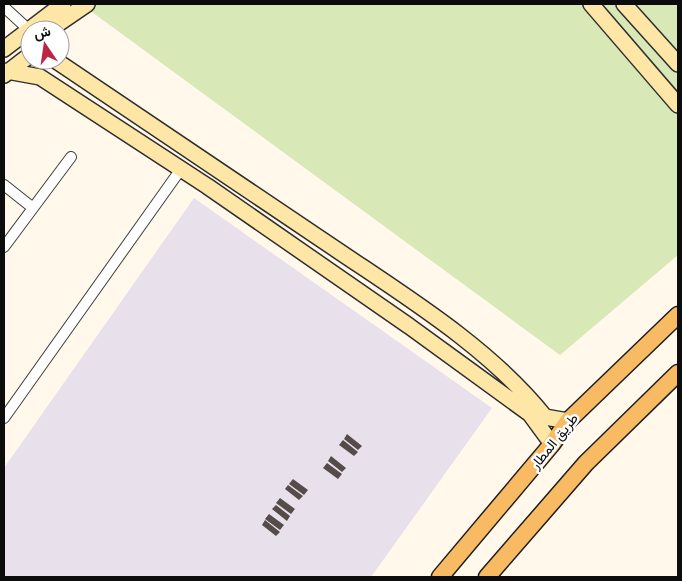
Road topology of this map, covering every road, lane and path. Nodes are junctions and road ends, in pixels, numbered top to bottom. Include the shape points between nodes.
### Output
1 (64, 4) edge
2 (87, 4) edge
3 (591, 4) edge
4 (624, 4) edge
5 (4, 7) edge
6 (42, 20) edge
7 (63, 20) edge
8 (20, 22) edge
9 (20, 36) edge
10 (4, 49) edge
11 (677, 62) edge
12 (20, 63) edge
13 (70, 70) edge
14 (5, 73) edge
15 (678, 105) edge
16 (71, 157) dead end
17 (181, 169) junction
18 (4, 186) edge
19 (33, 208) junction
20 (4, 247) edge
21 (678, 315) edge
22 (678, 373) edge
23 (4, 418) edge
24 (568, 421) junction
25 (552, 444) junction
26 (440, 577) edge
27 (487, 577) edge

1 - 6 main road
2 - 7 main road
3 - 15 main road
4 - 11 main road
5 - 8 street
9 - 10 main road
12 - 14 main road
13 - 24 main road via 361,267 486,356 525,392 545,417
14 - 17 main road via 40,77
16 - 19 street
17 - 23 street
17 - 25 main road via 409,326 530,414
18 - 19 street
19 - 20 street
21 - 24 main road, طريق المطار
22 - 27 main road via 586,463
24 - 25 main road, طريق المطار
25 - 26 main road, طريق المطار

